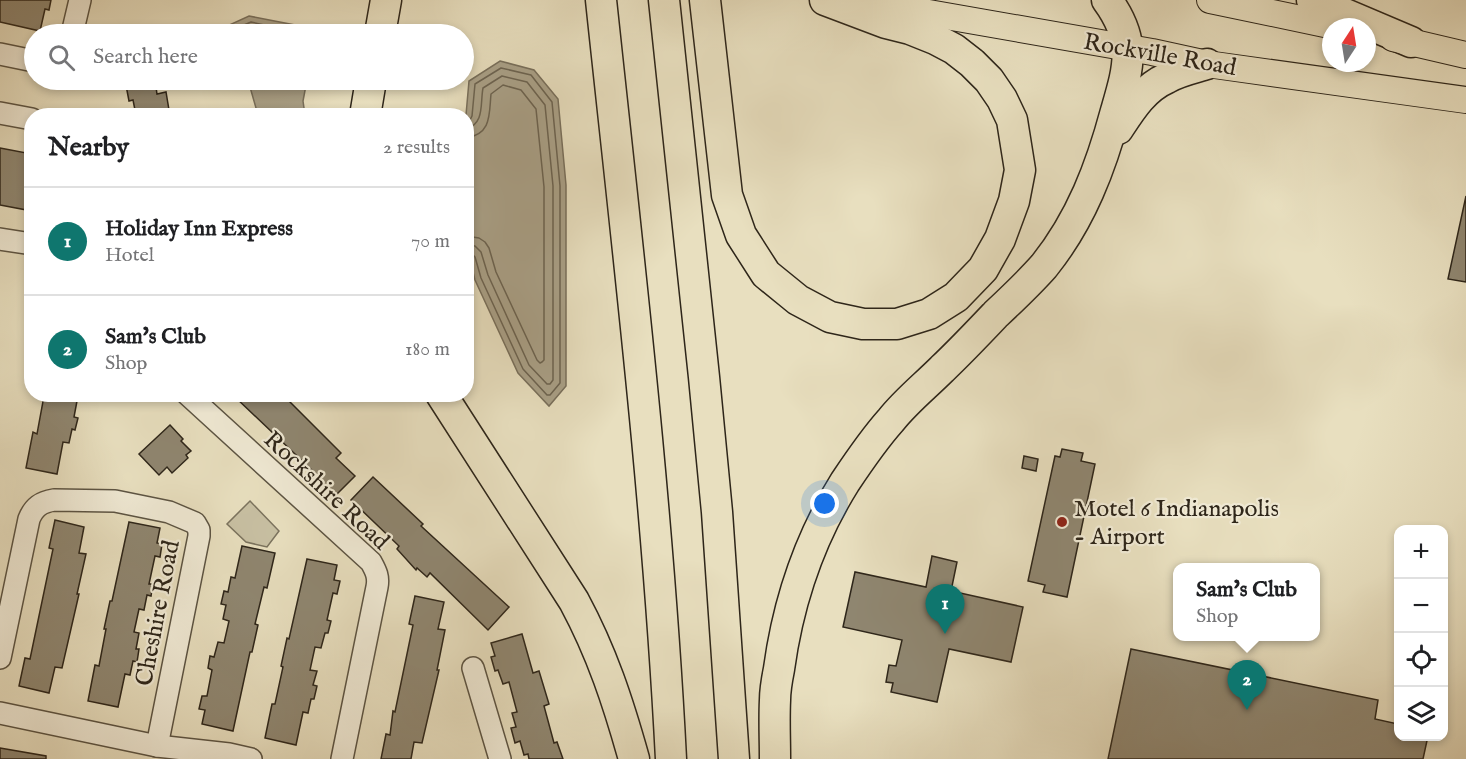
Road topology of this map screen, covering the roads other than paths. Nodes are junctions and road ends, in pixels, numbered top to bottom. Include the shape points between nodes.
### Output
1 (80, 0) edge
2 (376, 0) edge
3 (386, 0) edge
4 (601, 0) edge
5 (664, 0) edge
6 (705, 0) edge
7 (825, 0) edge
8 (854, 0) edge
9 (1107, 0) edge
10 (1210, 0) edge
11 (1312, 0) edge
12 (1322, 23) edge
13 (74, 24) edge
14 (379, 24) edge
15 (382, 24) edge
16 (1376, 35) edge
17 (1411, 42) junction
18 (1128, 48) junction
19 (0, 54) edge
20 (1466, 55) edge
21 (24, 59) edge
22 (1207, 64) junction
23 (369, 90) edge
24 (1466, 100) edge
25 (366, 108) edge
26 (0, 113) edge
27 (24, 118) edge
28 (1107, 146) junction
29 (0, 239) edge
30 (24, 243) edge
31 (196, 402) edge
32 (446, 402) edge
33 (8, 581) edge
34 (4, 618) edge
35 (0, 658) edge
36 (473, 668) dead end
37 (0, 713) edge
38 (157, 746) junction
39 (251, 759) edge
40 (342, 759) edge
41 (500, 759) edge
42 (634, 759) edge
43 (671, 759) edge
44 (734, 759) edge
45 (775, 759) edge

1 - 13 street
2 - 14 highway
3 - 15 highway
4 - 43 highway via 653,502
5 - 44 highway via 717,512
6 - 7 highway via 727,195 741,235 766,274 798,300 830,317 862,324 897,324 929,314 956,297 983,269 1000,239 1020,170 1012,120 989,80 954,49
8 - 18 main road, Rockville Road
9 - 18 highway via 1122,25
10 - 12 main road
11 - 17 highway
16 - 17 main road
17 - 20 main road
18 - 22 main road, Rockville Road
18 - 28 highway via 1125,80
19 - 21 street
22 - 24 main road, Rockville Road
22 - 28 highway via 1154,85 1133,106
23 - 25 highway
26 - 27 street
28 - 45 highway via 1082,207 1043,266 890,420 830,509 800,579 788,620 775,699
29 - 30 street
31 - 40 street, Rockshire Road via 371,562 378,575
32 - 42 highway via 591,632
33 - 34 street, Cheshire Road
33 - 38 street, Cheshire Road via 30,517 47,501 114,501 169,512 195,523 199,536
34 - 35 street, Cheshire Road
36 - 41 street
37 - 38 street
38 - 39 street

